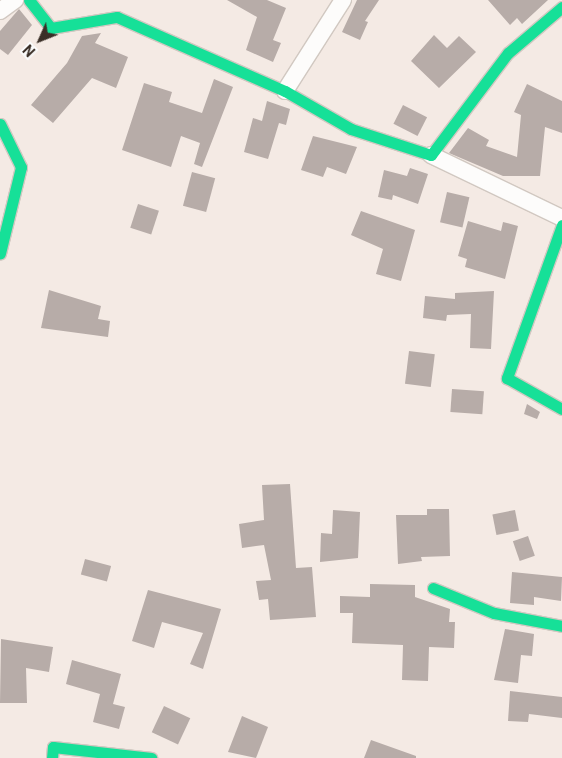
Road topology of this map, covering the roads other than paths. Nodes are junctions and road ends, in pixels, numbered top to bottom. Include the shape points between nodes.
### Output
1 (15, 0) edge
2 (29, 0) edge
3 (343, 0) edge
4 (562, 7) edge
5 (0, 11) edge
6 (285, 91) junction
7 (0, 124) edge
8 (431, 155) junction
9 (562, 218) edge
10 (562, 225) edge
11 (0, 253) edge
12 (562, 409) edge
13 (433, 588) dead end
14 (562, 626) edge
15 (52, 758) edge
16 (150, 758) edge

1 - 5 street
2 - 6 street via 51,28 117,17
3 - 6 street
4 - 8 street via 508,53
6 - 8 street via 351,129
7 - 11 street via 21,167
8 - 9 street
10 - 12 street via 507,378
13 - 14 street via 494,613
15 - 16 street via 53,747

